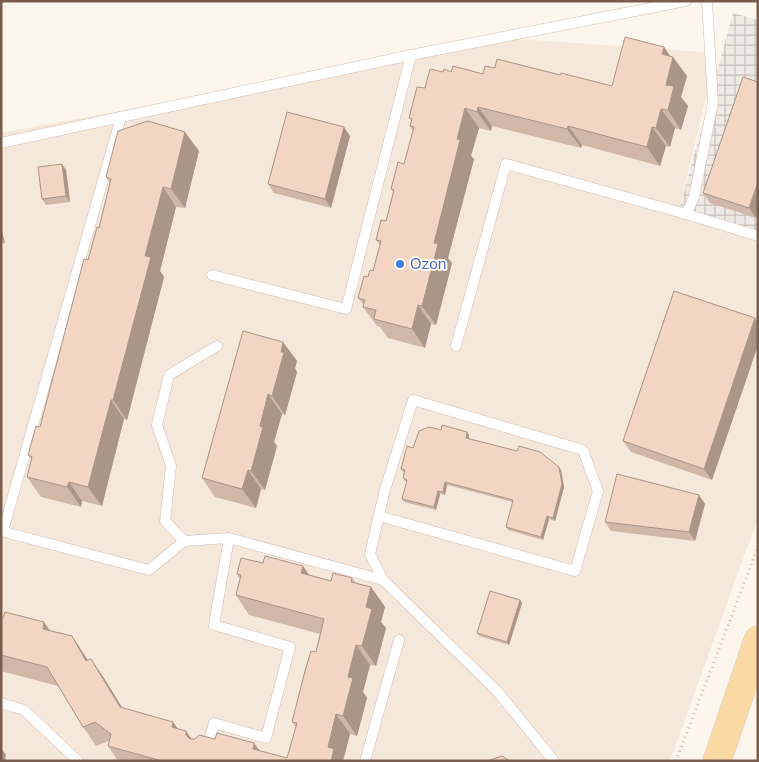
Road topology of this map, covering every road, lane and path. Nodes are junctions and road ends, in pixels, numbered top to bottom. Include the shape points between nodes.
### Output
1 (686, 1) edge
2 (707, 1) edge
3 (411, 54) junction
4 (121, 117) junction
5 (1, 143) edge
6 (686, 214) junction
7 (758, 236) edge
8 (212, 275) dead end
9 (217, 346) dead end
10 (456, 346) dead end
11 (378, 516) junction
12 (2, 531) edge
13 (229, 538) junction
14 (184, 541) junction
15 (758, 547) edge
16 (383, 580) junction
17 (400, 640) dead end
18 (758, 640) edge
19 (1, 703) edge
20 (206, 752) edge
21 (78, 761) edge
22 (365, 761) edge
23 (554, 761) edge
24 (676, 761) edge
25 (717, 761) edge

1 - 3 lane
2 - 6 lane via 713,102 694,197
3 - 4 lane
3 - 8 lane via 346,309
4 - 5 lane
4 - 12 lane
6 - 7 lane
6 - 10 lane via 506,164
9 - 14 lane via 170,376 157,425 171,466 164,521
11 - 11 lane via 413,400 583,450 598,491 575,571
11 - 16 lane via 370,554
12 - 14 lane via 149,570
13 - 14 lane
13 - 16 lane
13 - 20 lane via 214,625 290,647 266,738 214,723
15 - 24 path
16 - 23 lane via 497,691
17 - 22 lane
18 - 25 main road
19 - 21 lane via 24,710

